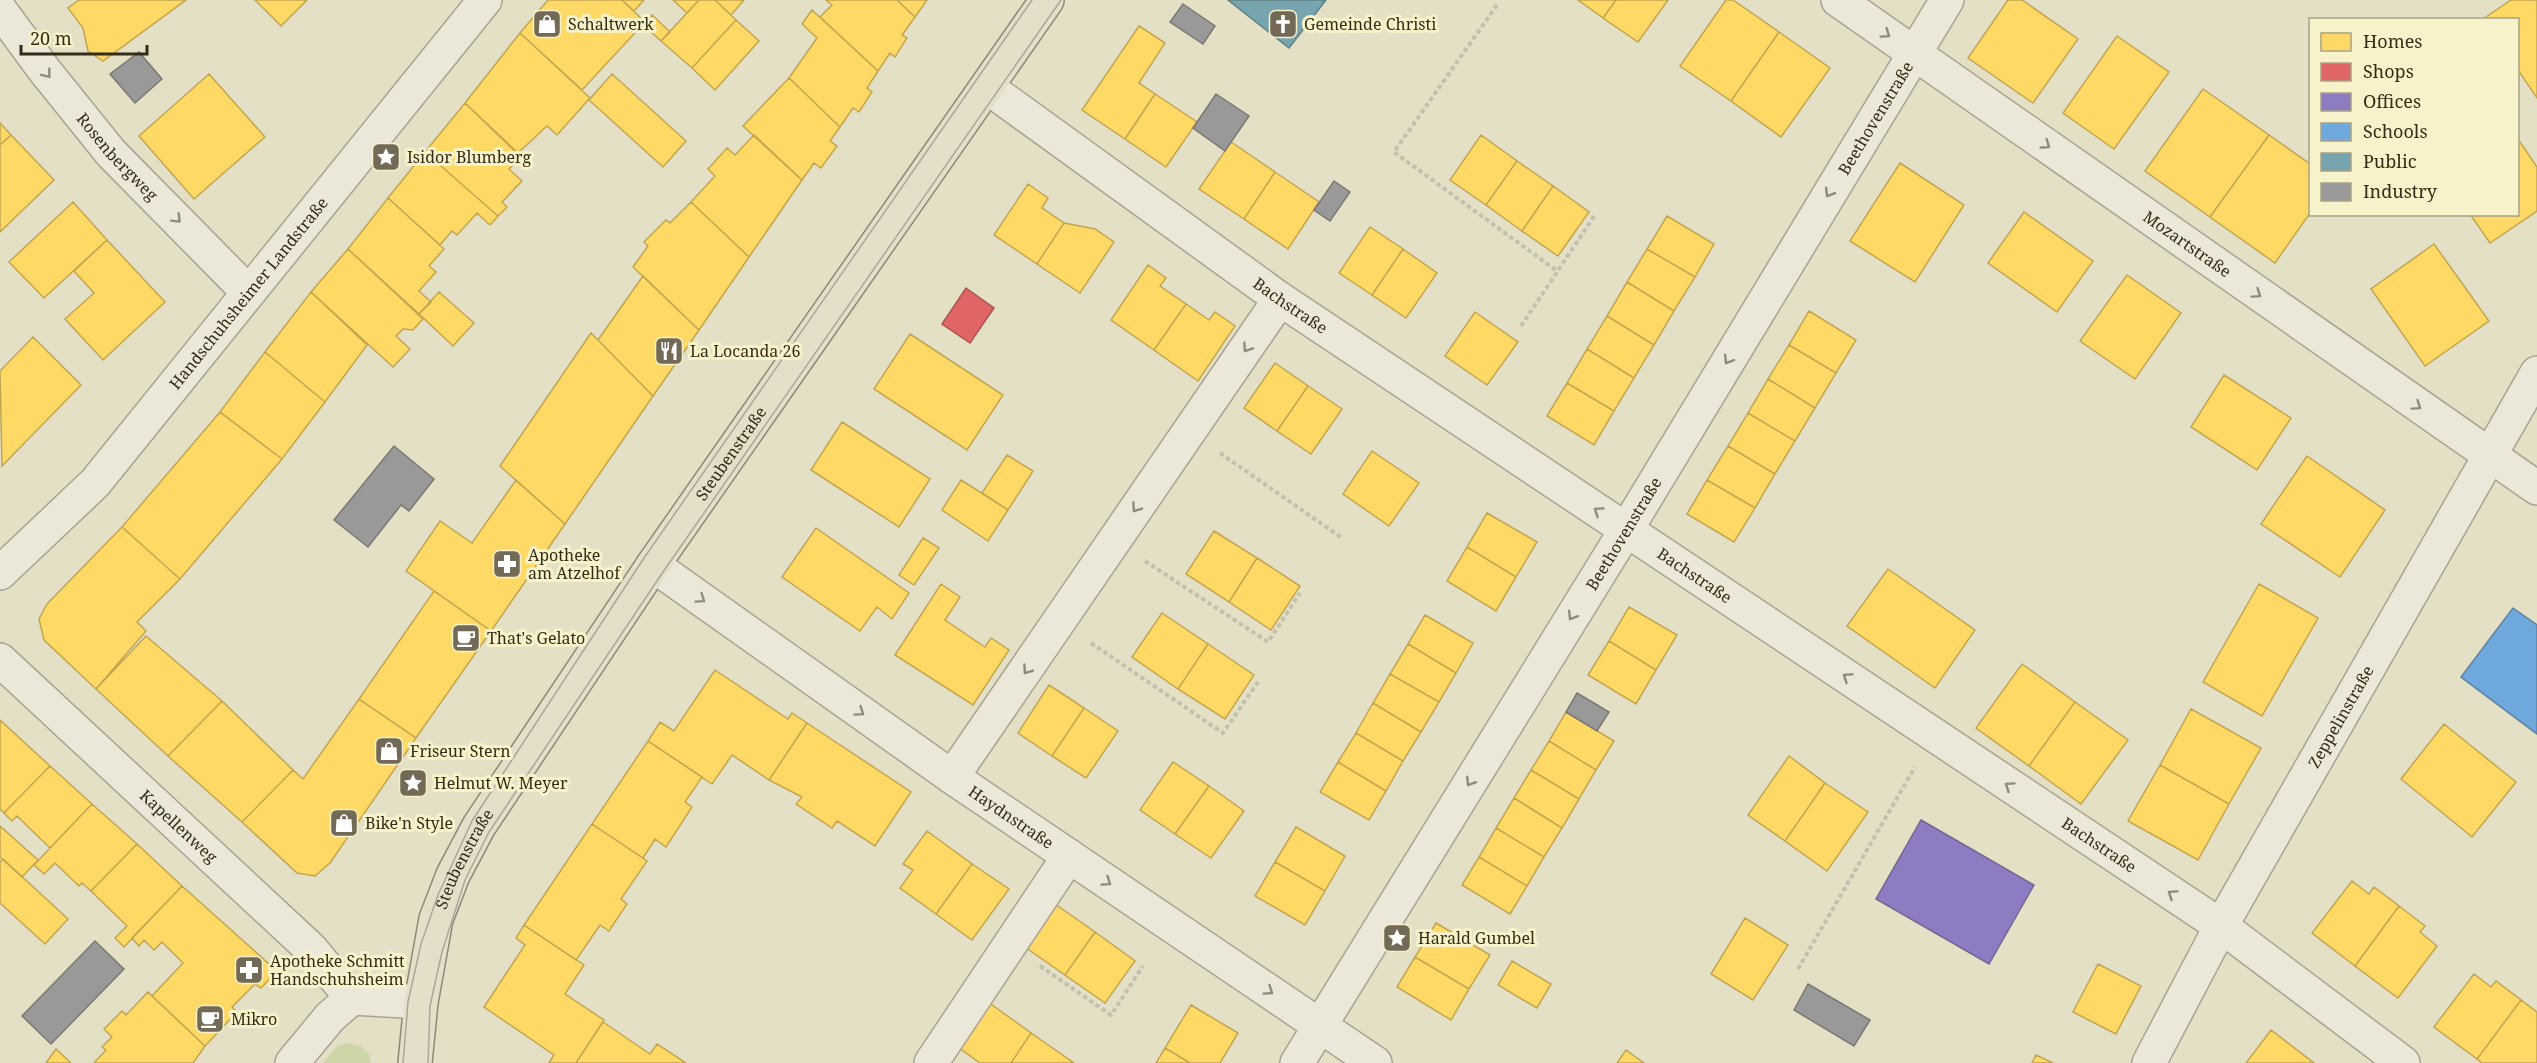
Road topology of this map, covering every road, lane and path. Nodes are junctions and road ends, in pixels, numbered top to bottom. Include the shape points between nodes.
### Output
1 (484, 0) edge
2 (1047, 0) edge
3 (1838, 0) edge
4 (1947, 0) edge
5 (1497, 4) dead end
6 (0, 10) edge
7 (1915, 53) junction
8 (987, 87) junction
9 (1595, 215) dead end
10 (1557, 271) junction
11 (248, 292) junction
12 (1280, 299) junction
13 (1521, 326) dead end
14 (2537, 372) edge
15 (1189, 432) junction
16 (2488, 455) junction
17 (2537, 488) edge
18 (1626, 530) junction
19 (1342, 538) dead end
20 (1114, 541) junction
21 (653, 566) junction
22 (0, 573) edge
23 (1300, 592) dead end
24 (1060, 622) junction
25 (0, 660) edge
26 (1260, 679) dead end
27 (1934, 735) junction
28 (952, 777) junction
29 (1069, 856) junction
30 (2221, 926) junction
31 (1010, 945) junction
32 (1143, 966) dead end
33 (1798, 969) dead end
34 (352, 998) junction
35 (421, 1002) junction
36 (1320, 1026) junction
37 (292, 1063) edge
38 (415, 1063) edge
39 (931, 1063) edge
40 (1297, 1063) edge
41 (1375, 1063) edge
42 (2149, 1063) edge
43 (2403, 1063) edge

1 - 11 street, Handschuhsheimer Landstraße
2 - 8 main road, Steubenstraße
3 -> 7 street, Mozartstraße
4 - 7 street, Beethovenstraße
5 - 10 path via 1394,152
6 -> 11 street, Rosenbergweg via 111,153
7 -> 16 street, Mozartstraße
7 -> 18 street, Beethovenstraße
8 - 12 street, Bachstraße
8 - 21 main road, Steubenstraße
9 - 10 path
10 - 13 path
11 - 22 street, Handschuhsheimer Landstraße via 95,483
12 -> 15 street
18 -> 12 street, Bachstraße
14 - 16 street, Zeppelinstraße
15 - 19 path
15 -> 20 street
16 - 17 street, Mozartstraße
16 - 30 street, Zeppelinstraße
27 -> 18 street, Bachstraße
18 -> 36 street, Beethovenstraße
20 - 23 path via 1268,642
20 - 24 street
21 -> 28 street, Haydnstraße
21 - 35 main road, Steubenstraße via 479,826 436,919
24 - 26 path via 1223,733
24 -> 28 street
25 - 34 street, Kapellenweg via 310,949
30 -> 27 street, Bachstraße
27 - 33 path
28 - 29 street, Haydnstraße
29 - 31 street
29 -> 36 street, Haydnstraße
30 - 42 street, Zeppelinstraße
30 - 43 street, Bachstraße
31 - 32 path via 1111,1015
31 - 39 street
34 - 35 street
34 - 37 street via 330,1017
35 - 38 main road, Steubenstraße
36 - 40 street, Beethovenstraße
36 - 41 street, Haydnstraße

